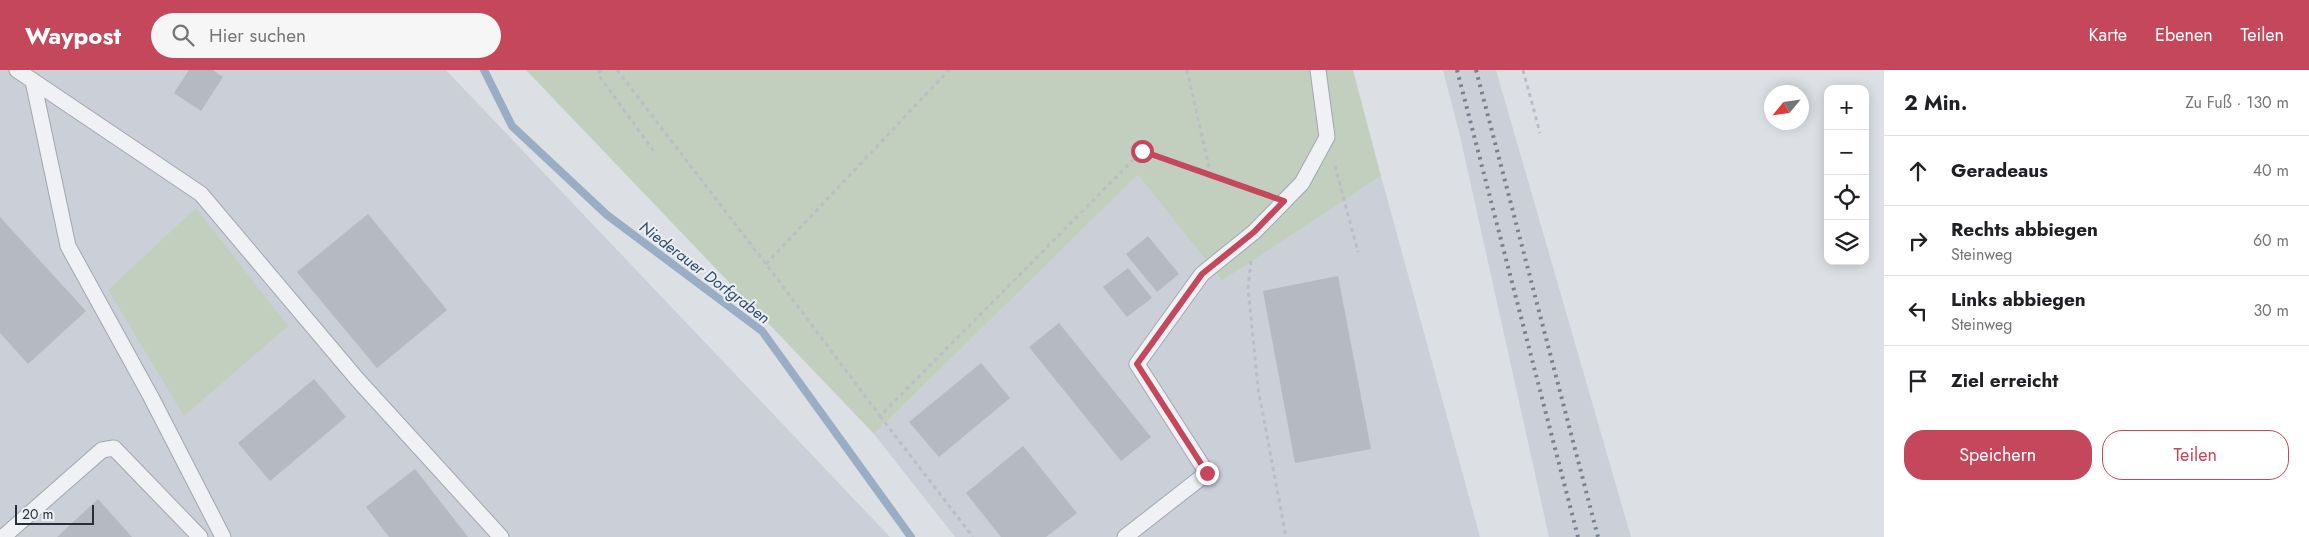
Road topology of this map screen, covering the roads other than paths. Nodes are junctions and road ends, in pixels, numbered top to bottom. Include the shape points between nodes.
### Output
1 (18, 70) edge
2 (1318, 70) edge
3 (33, 80) junction
4 (3, 537) edge
5 (200, 537) edge
6 (223, 537) edge
7 (501, 537) edge
8 (1125, 537) edge

1 - 3 lane
2 - 8 lane via 1327,137 1302,183 1254,232 1202,274 1137,364 1207,473
3 - 6 lane via 68,246 151,396
3 - 7 lane via 201,194 329,346
4 - 5 lane via 102,450 114,448

